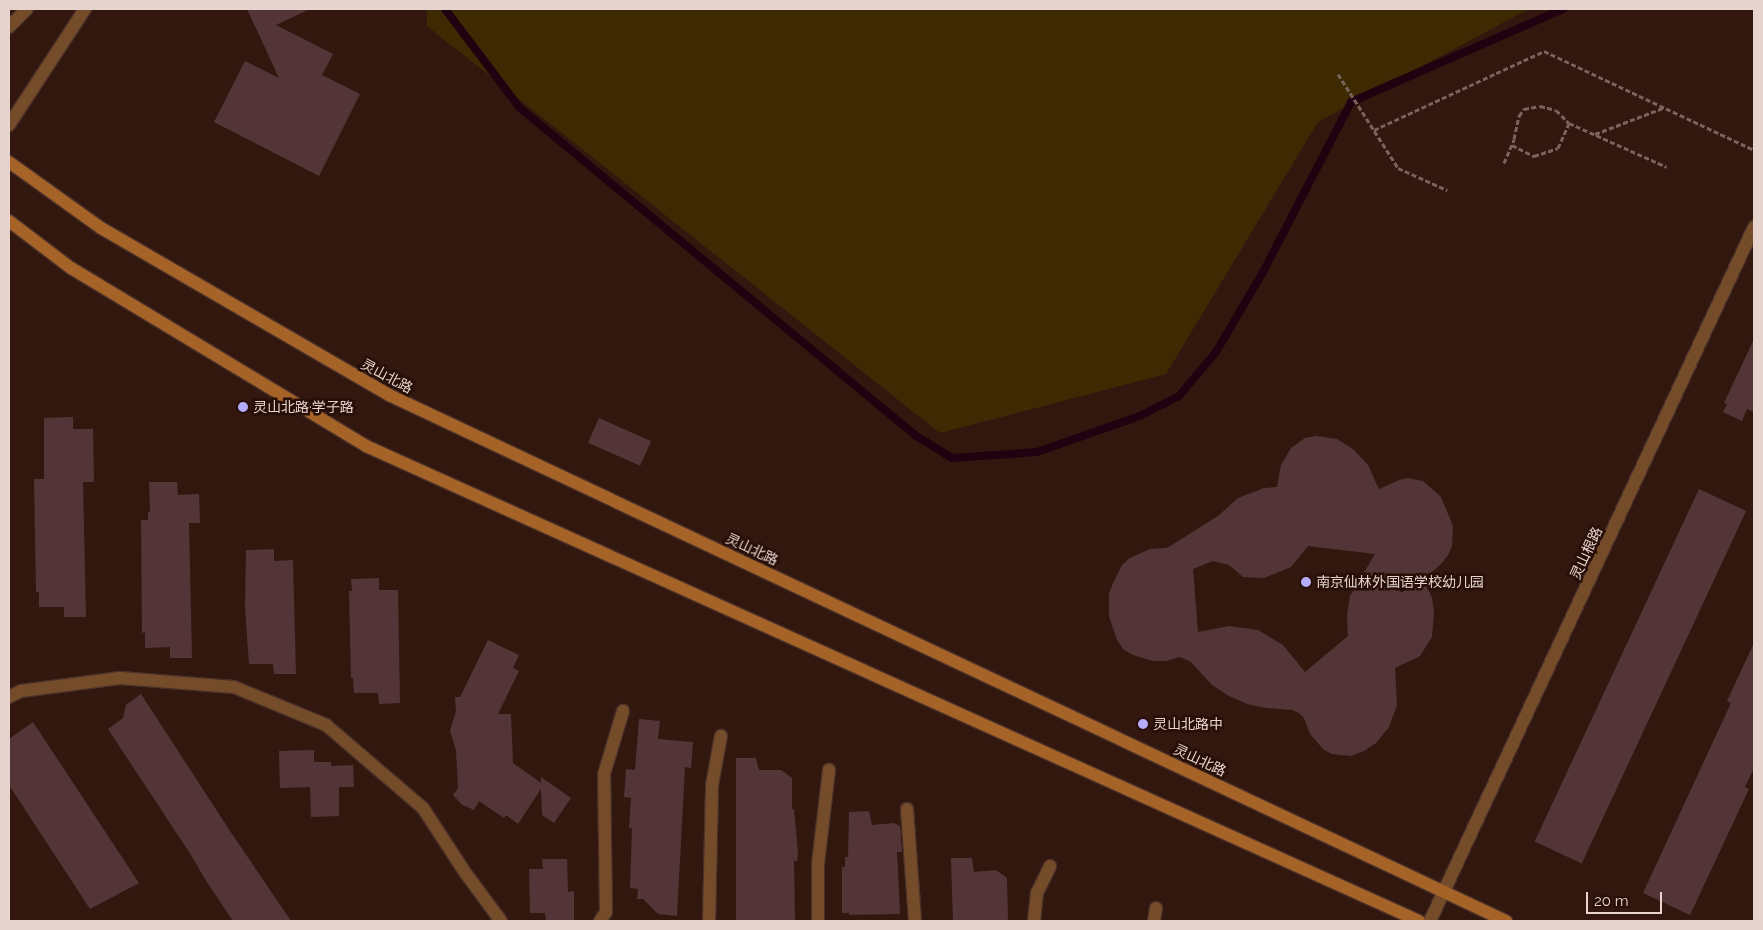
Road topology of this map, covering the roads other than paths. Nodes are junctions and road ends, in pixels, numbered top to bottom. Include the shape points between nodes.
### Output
1 (27, 9) edge
2 (85, 9) edge
3 (9, 27) edge
4 (9, 125) edge
5 (9, 162) edge
6 (9, 221) edge
7 (1754, 227) edge
8 (9, 697) edge
9 (623, 711) dead end
10 (721, 736) dead end
11 (829, 770) dead end
12 (907, 809) dead end
13 (1050, 866) dead end
14 (1446, 892) junction
15 (1156, 908) dead end
16 (501, 921) edge
17 (600, 921) edge
18 (709, 921) edge
19 (818, 921) edge
20 (916, 921) edge
21 (1034, 921) edge
22 (1154, 921) edge
23 (1419, 921) edge
24 (1430, 921) edge
25 (1506, 921) edge

1 - 3 street
2 - 4 street
5 - 14 main road, 灵山北路 via 101,228 389,396
6 - 23 main road via 71,268 366,446
7 - 14 street, 灵山根路
8 - 16 street via 21,691 120,678 234,687 326,725 423,808 464,872
9 - 17 street via 604,774 606,912
10 - 18 street via 712,785
11 - 19 street via 818,864
12 - 20 street
13 - 21 street via 1037,893
14 - 24 street, 灵山根路
14 - 25 main road, 灵山北路
15 - 22 street

